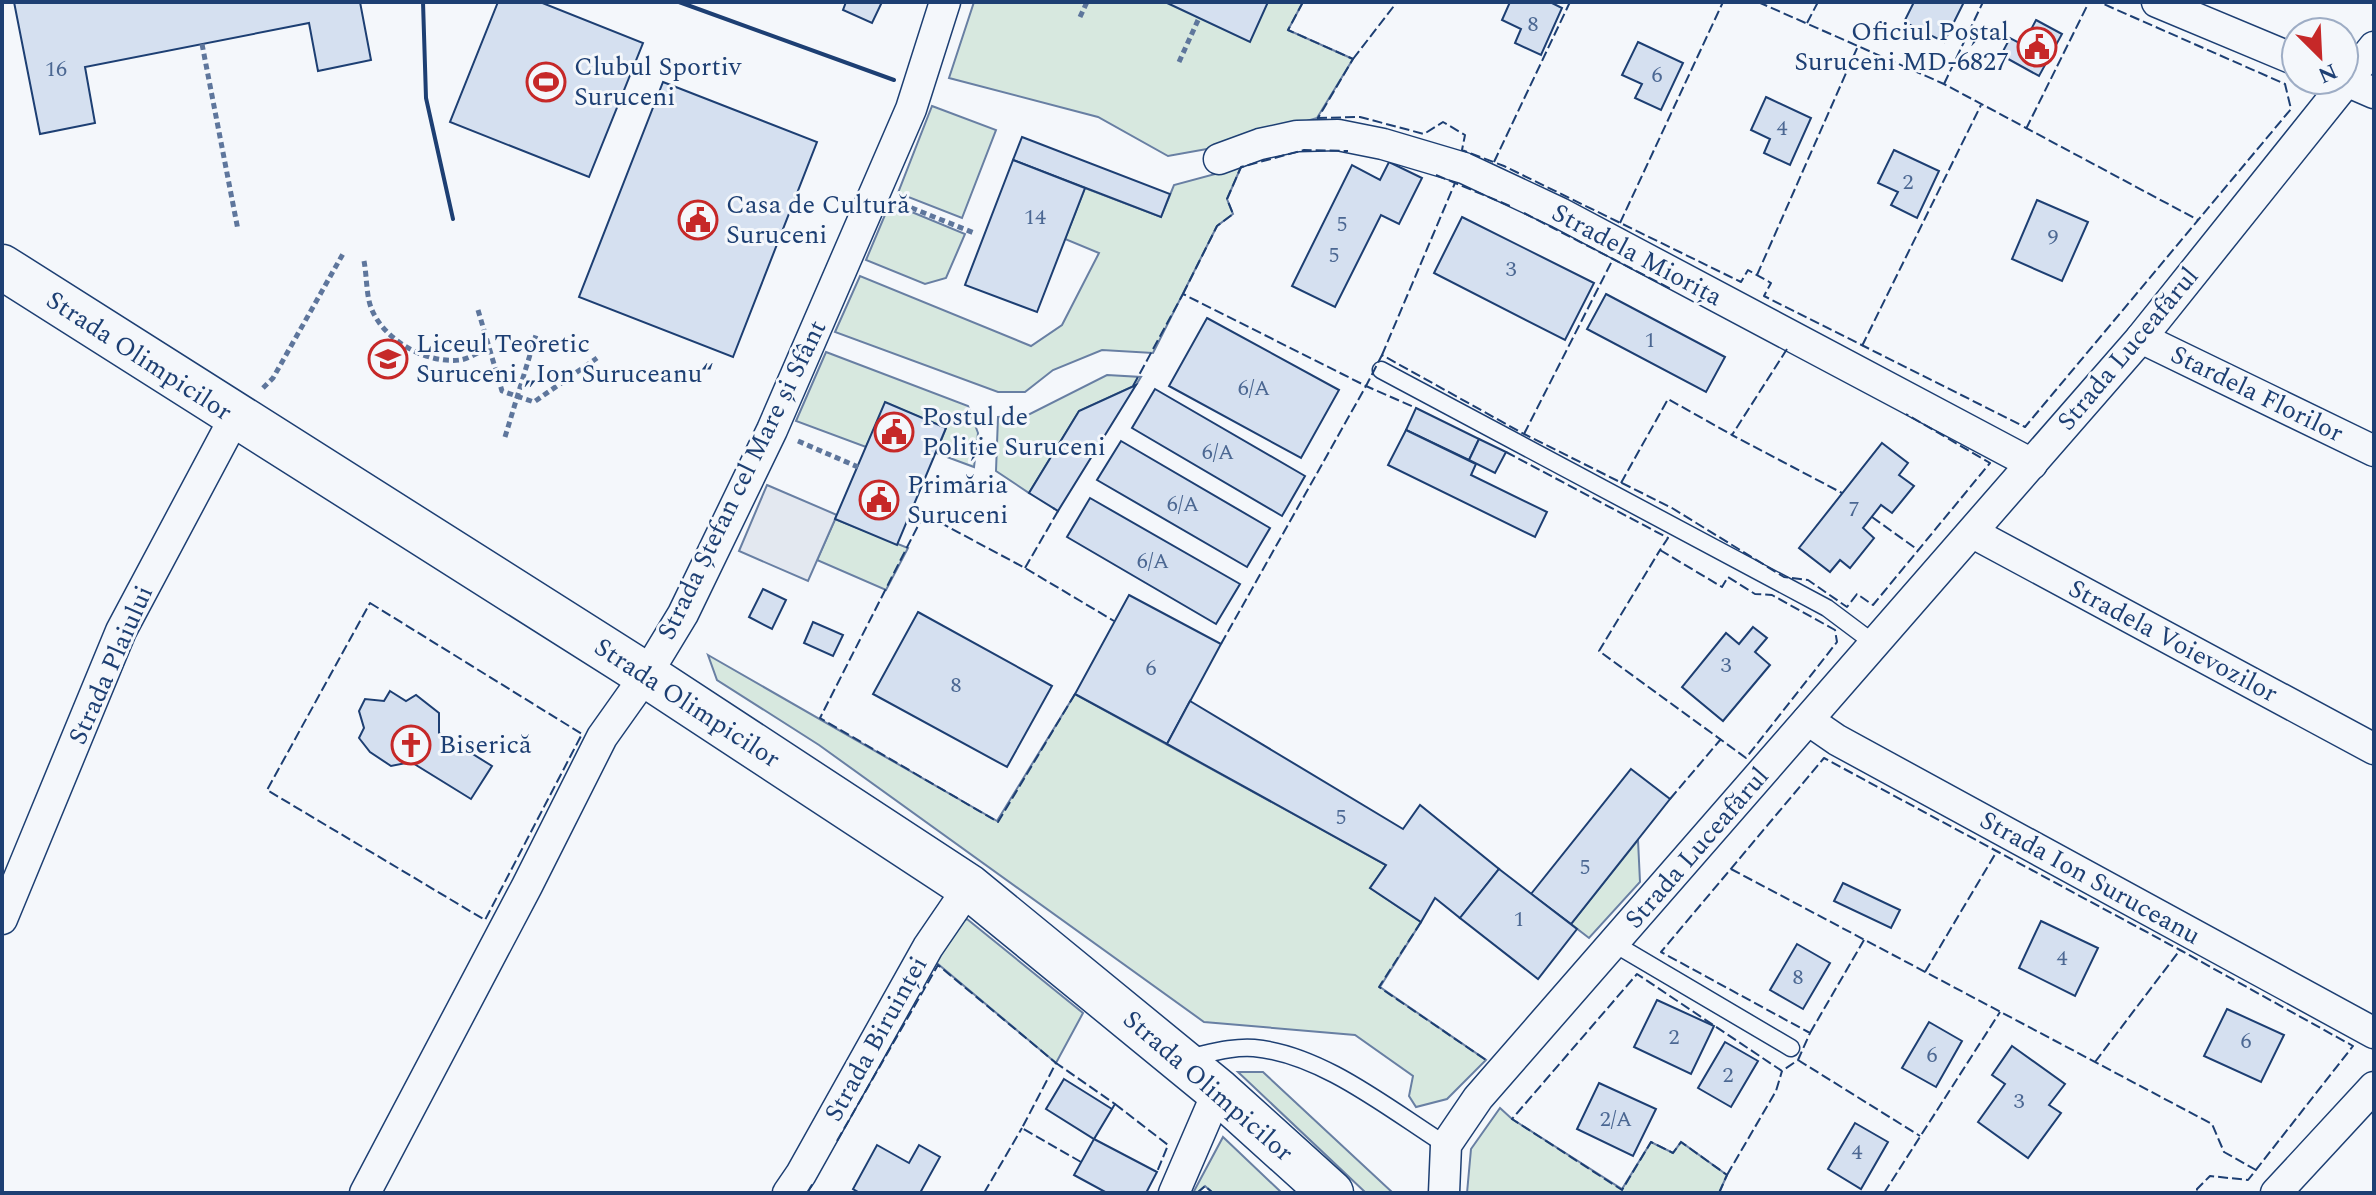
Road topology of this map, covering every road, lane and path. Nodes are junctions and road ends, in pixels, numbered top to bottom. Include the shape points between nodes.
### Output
1 (945, 2) edge
2 (1087, 2) edge
3 (2157, 2) edge
4 (1080, 17) dead end
5 (1199, 18) dead end
6 (202, 44) dead end
7 (2374, 47) edge
8 (2280, 53) edge
9 (1179, 62) dead end
10 (2360, 62) edge
11 (2331, 96) edge
12 (1219, 159) dead end
13 (875, 192) junction
14 (238, 230) dead end
15 (974, 233) dead end
16 (344, 252) dead end
17 (364, 261) dead end
18 (2, 267) edge
19 (478, 310) dead end
20 (536, 335) dead end
21 (2141, 338) junction
22 (489, 347) junction
23 (597, 358) dead end
24 (1381, 370) dead end
25 (517, 397) junction
26 (235, 417) junction
27 (772, 430) junction
28 (505, 437) dead end
29 (2374, 451) edge
30 (2032, 464) junction
31 (858, 467) dead end
32 (1973, 533) junction
33 (1875, 644) junction
34 (646, 675) junction
35 (1808, 720) junction
36 (2374, 749) edge
37 (969, 887) junction
38 (2, 919) edge
39 (1613, 943) junction
40 (2374, 1033) edge
41 (1791, 1048) dead end
42 (1180, 1059) junction
43 (2374, 1087) edge
44 (1218, 1091) junction
45 (1446, 1145) junction
46 (365, 1193) edge
47 (788, 1193) edge
48 (1174, 1193) edge
49 (1331, 1193) edge
50 (1444, 1193) edge
51 (2276, 1193) edge

1 - 13 street, Strada Ștefan cel Mare și Sfânt via 911,109
2 - 4 path
3 - 8 street
5 - 9 path
6 - 14 path
7 - 10 street, Strada Luceafărul
11 - 21 street, Strada Luceafărul
12 - 30 street, Stradela Miorița via 1297,136 1338,135 1464,168 1560,213
13 - 15 path
13 - 27 street, Strada Ștefan cel Mare și Sfânt
16 - 26 path via 273,378
17 - 22 path via 371,309 409,349 462,360
18 - 26 main road, Strada Olimpicilor
19 - 22 path
20 - 25 path
21 - 29 street, Stardela Florilor
21 - 30 street, Strada Luceafărul
22 - 25 path via 502,391
23 - 25 path via 534,402
24 - 33 lane via 1827,608
25 - 28 path
26 - 34 main road, Strada Olimpicilor
26 - 38 street, Strada Plaiului via 121,631
27 - 31 path
27 - 34 street, Strada Ștefan cel Mare și Sfânt via 683,614
30 - 32 street, Strada Luceafărul
32 - 33 street, Strada Luceafărul
32 - 36 street, Stradela Voievozilor
33 - 35 street, Strada Luceafărul
34 - 37 main road, Strada Olimpicilor
34 - 46 street, Strada Ștefan cel Mare și Sfânt via 602,737
35 - 39 street, Strada Luceafărul
35 - 40 street, Strada Ion Suruceanu
37 - 42 main road, Strada Olimpicilor
37 - 47 street, Strada Biruinței via 928,947
39 - 41 lane, Strada Luceafărul
39 - 45 street, Strada Luceafărul via 1478,1098
42 - 44 main road, Strada Olimpicilor
42 - 45 lane via 1251,1047 1296,1056
43 - 51 street
44 - 48 street
44 - 49 main road, Strada Olimpicilor
45 - 50 street

